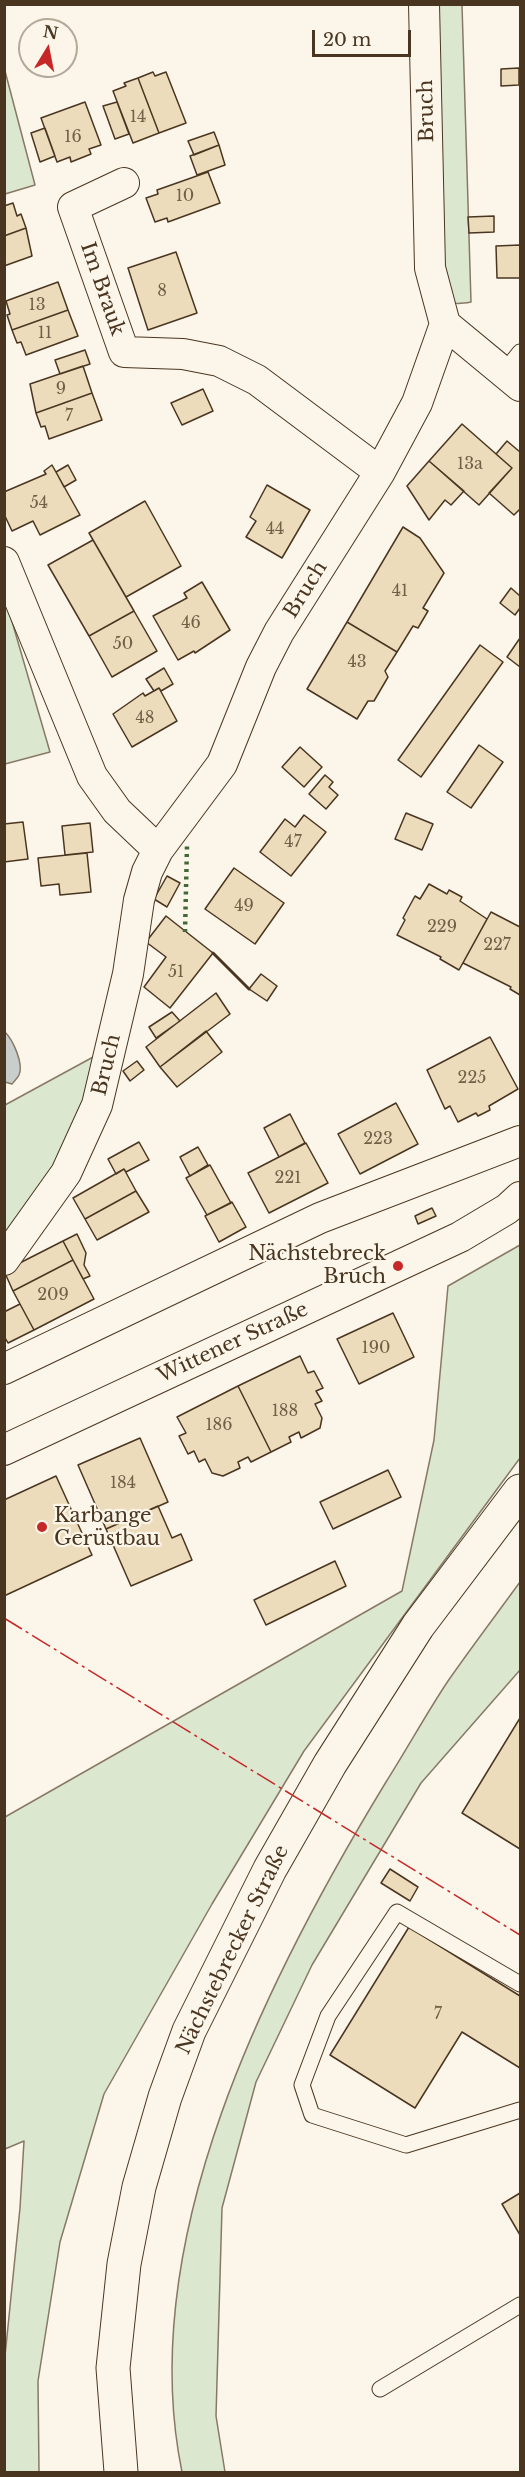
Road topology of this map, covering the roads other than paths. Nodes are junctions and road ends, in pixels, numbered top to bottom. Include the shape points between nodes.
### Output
1 (424, 4) edge
2 (124, 183) dead end
3 (445, 324) junction
4 (515, 370) edge
5 (380, 472) junction
6 (4, 562) edge
7 (158, 850) junction
8 (520, 1141) edge
9 (520, 1197) edge
10 (4, 1260) edge
11 (4, 1369) edge
12 (4, 1450) edge
13 (520, 1491) edge
14 (520, 1984) edge
15 (520, 2110) edge
16 (520, 2306) edge
17 (380, 2388) dead end
18 (121, 2472) edge

1 - 3 street, Bruch via 430,268
2 - 5 street, Im Brauk via 73,207 124,352 183,354 219,361 257,380
3 - 4 street
3 - 5 street, Bruch via 417,403
5 - 7 street, Bruch via 279,632 222,764
6 - 7 street via 92,776 117,811
7 - 10 street, Bruch via 139,900 128,974 97,1105 66,1173
8 - 11 street via 320,1218
9 - 12 street, Wittener Straße via 460,1237
13 - 18 main road, Nächstebrecker Straße via 418,1626 330,1764 270,1869 189,2031 139,2187 124,2264 113,2368
14 - 15 lane via 398,1912 328,2016 302,2085 312,2115 406,2145
16 - 17 lane

